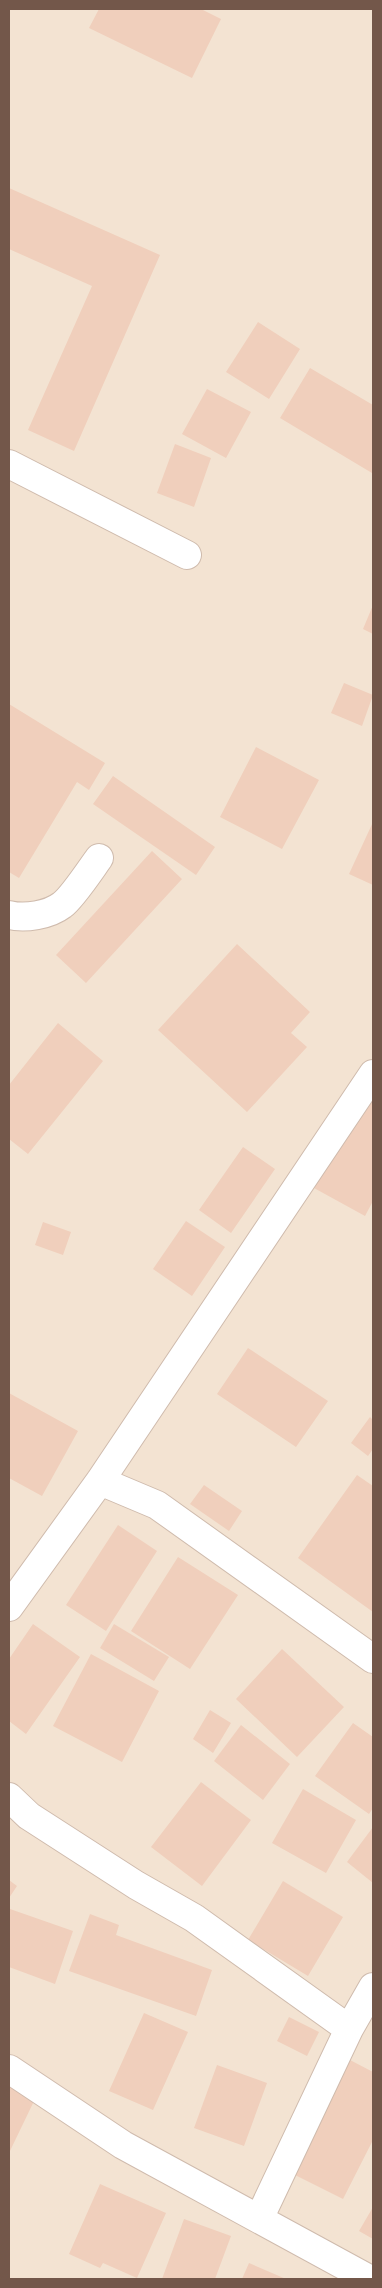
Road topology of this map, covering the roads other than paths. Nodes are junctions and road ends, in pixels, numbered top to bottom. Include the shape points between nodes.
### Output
1 (9, 464) edge
2 (187, 555) dead end
3 (100, 858) dead end
4 (9, 915) edge
5 (373, 1074) edge
6 (100, 1481) junction
7 (9, 1607) edge
8 (373, 1660) edge
9 (9, 1797) edge
10 (373, 1987) edge
11 (349, 2029) junction
12 (9, 2069) edge
13 (259, 2219) junction
14 (369, 2279) edge

1 - 2 street
3 - 4 street via 62,905 39,915
5 - 6 street
6 - 7 street
6 - 8 street via 157,1505
9 - 11 street via 29,1816 194,1918
10 - 11 street
11 - 13 street
12 - 13 street via 123,2145
13 - 14 street

